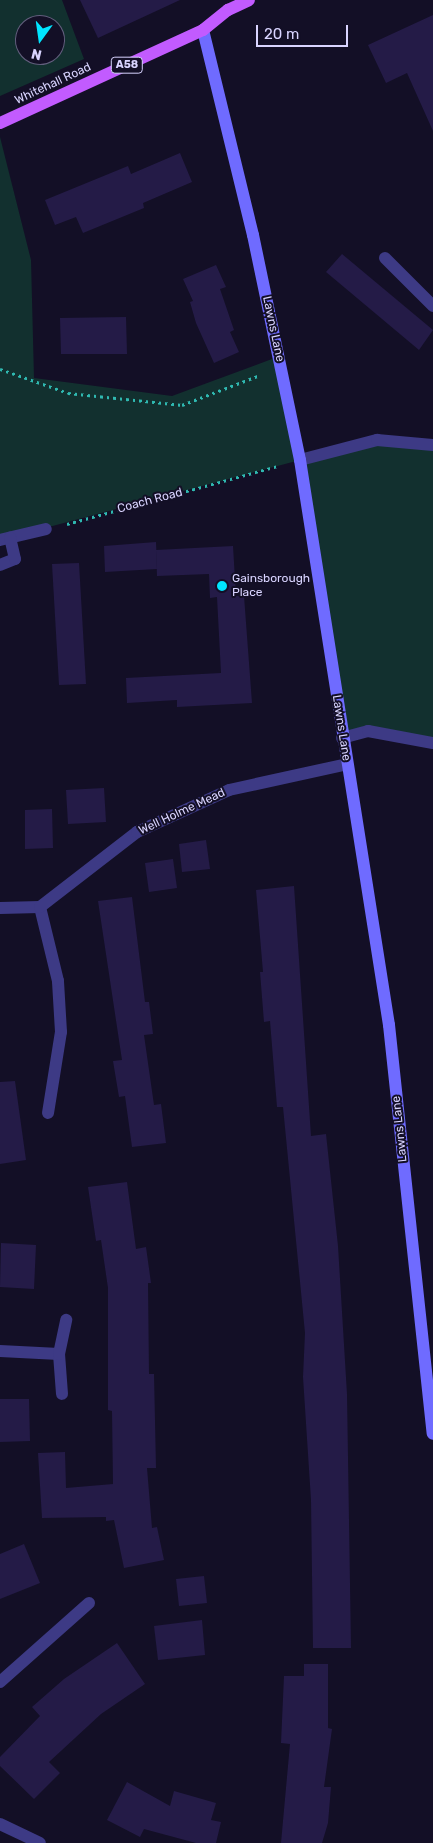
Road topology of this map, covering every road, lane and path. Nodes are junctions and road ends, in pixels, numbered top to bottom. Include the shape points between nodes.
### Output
1 (249, 0) edge
2 (227, 5) edge
3 (203, 30) junction
4 (0, 123) edge
5 (385, 258) dead end
6 (433, 306) edge
7 (282, 367) junction
8 (0, 370) edge
9 (433, 445) edge
10 (300, 460) junction
11 (46, 529) joint
12 (5, 539) edge
13 (0, 565) edge
14 (342, 738) junction
15 (433, 743) edge
16 (347, 764) junction
17 (0, 908) edge
18 (40, 908) junction
19 (48, 1113) dead end
20 (66, 1320) dead end
21 (0, 1351) edge
22 (59, 1354) junction
23 (62, 1394) dead end
24 (433, 1434) edge
25 (89, 1603) dead end
26 (0, 1682) edge
27 (0, 1824) edge
28 (40, 1843) edge

1 - 2 main road, Whitehall Road / A58
2 - 3 main road, Whitehall Road / A58
3 - 4 main road, Whitehall Road / A58
3 - 7 street, Lawns Lane
5 - 6 street
7 - 8 path via 182,405 68,392
7 - 10 street, Lawns Lane
9 - 10 street via 378,440
10 - 11 path, Coach Road
10 - 14 street, Lawns Lane
11 - 12 street
12 - 13 street via 15,559
14 - 15 street via 368,731
14 - 16 street, Lawns Lane
16 - 18 street, Well Holme Mead via 229,790 137,832
16 - 24 street, Lawns Lane via 389,1025
17 - 18 street
18 - 19 street via 58,981 61,1032
20 - 22 street
21 - 22 street
22 - 23 street
25 - 26 street
27 - 28 street

